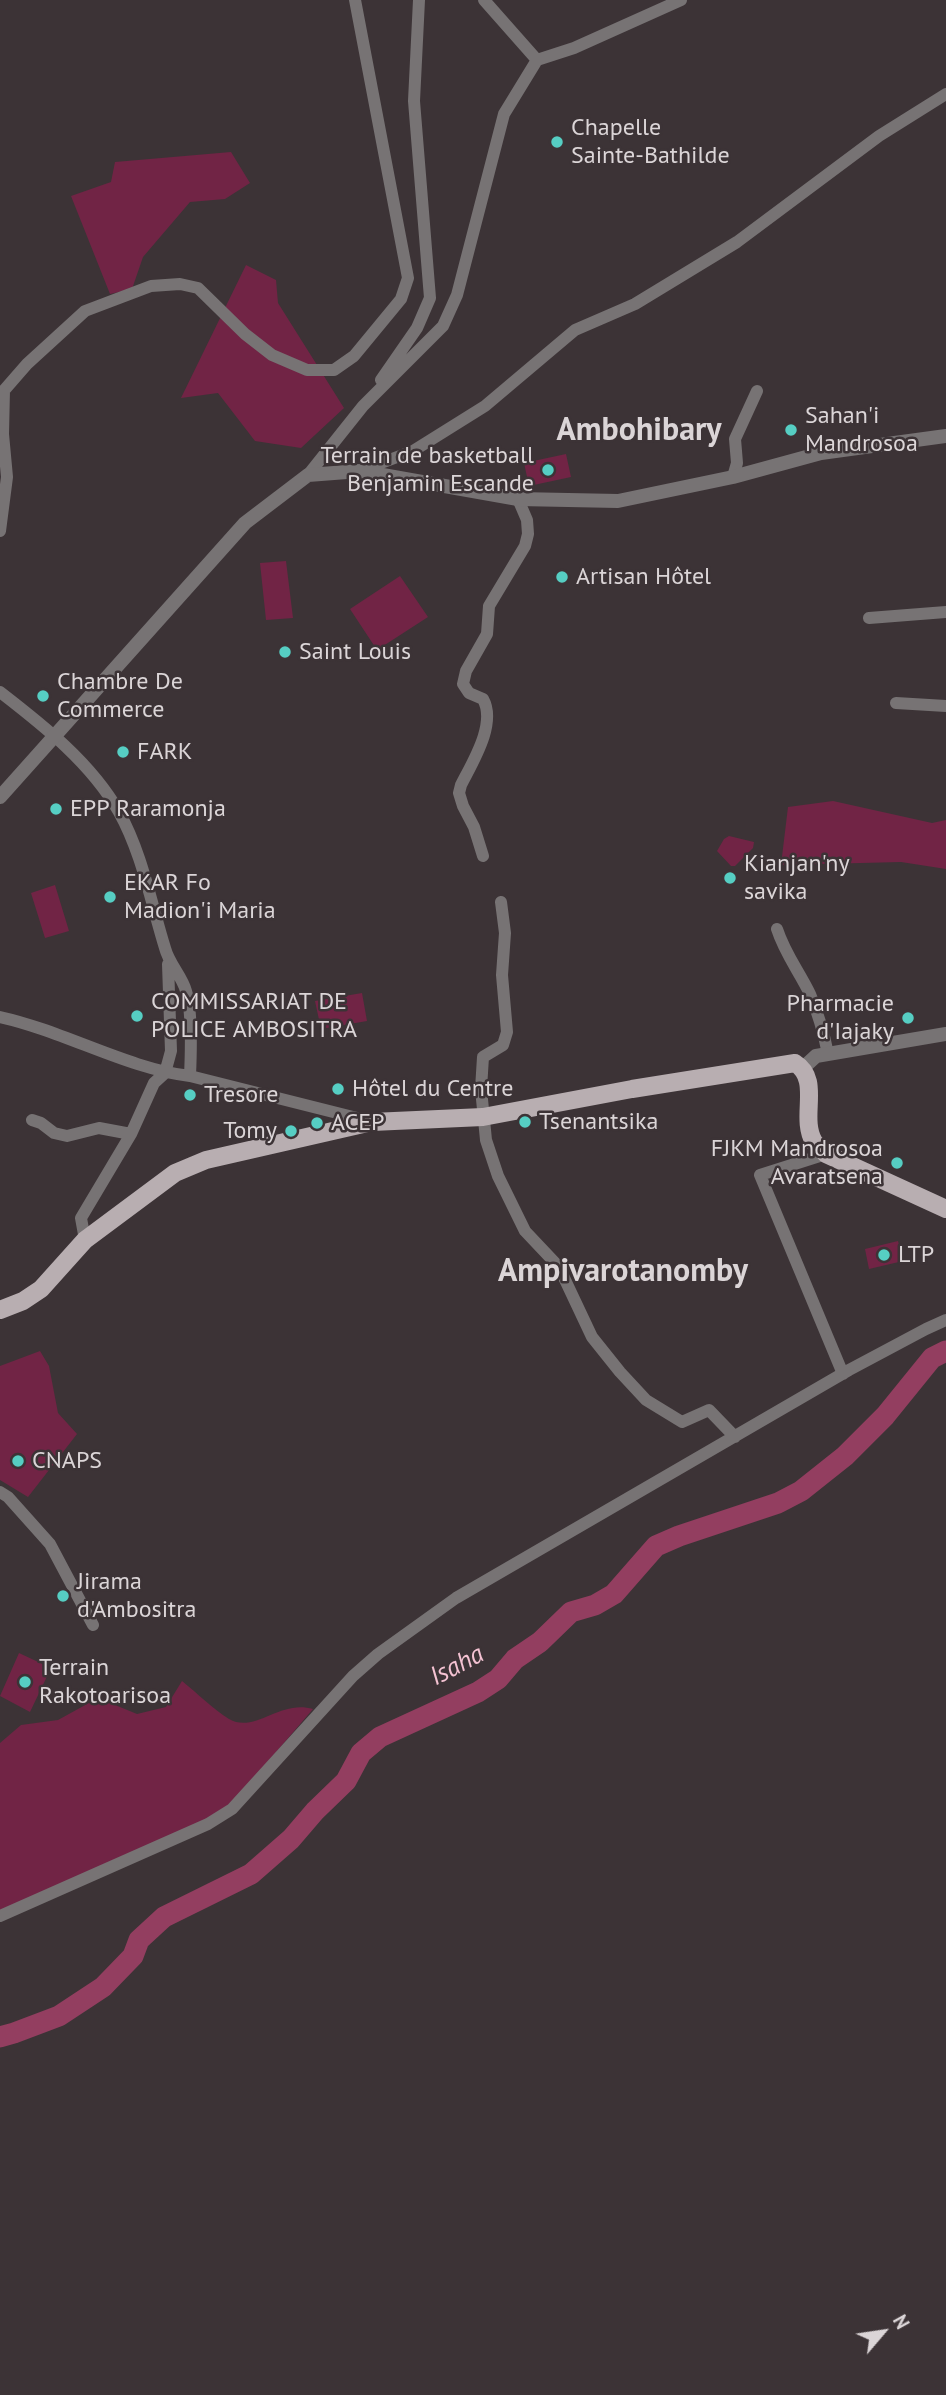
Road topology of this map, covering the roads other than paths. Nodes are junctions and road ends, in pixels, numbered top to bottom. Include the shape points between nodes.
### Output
1 (355, 0) edge
2 (419, 0) edge
3 (484, 0) edge
4 (681, 0) edge
5 (537, 60) junction
6 (946, 94) edge
7 (757, 391) dead end
8 (2, 393) edge
9 (363, 406) junction
10 (946, 436) edge
11 (360, 471) junction
12 (308, 475) junction
13 (733, 478) junction
14 (518, 499) junction
15 (0, 531) edge
16 (946, 612) edge
17 (869, 618) dead end
18 (0, 692) edge
19 (896, 703) dead end
20 (946, 706) edge
21 (55, 735) junction
22 (0, 797) edge
23 (483, 856) dead end
24 (501, 902) dead end
25 (777, 929) dead end
26 (168, 960) junction
27 (0, 1017) edge
28 (946, 1034) edge
29 (828, 1054) junction
30 (803, 1068) junction
31 (165, 1073) junction
32 (190, 1076) junction
33 (483, 1117) junction
34 (32, 1120) dead end
35 (372, 1122) junction
36 (131, 1134) junction
37 (826, 1154) junction
38 (946, 1209) edge
39 (85, 1240) junction
40 (0, 1310) edge
41 (946, 1320) edge
42 (843, 1374) junction
43 (735, 1437) junction
44 (0, 1492) edge
45 (93, 1625) dead end
46 (0, 1916) edge

1 - 8 street via 408,278 401,299 354,356 334,370 307,370 272,355 198,288 151,286 85,311
2 - 9 street via 414,101 430,298 417,328
3 - 5 street
4 - 5 street
5 - 9 street via 504,114 457,295 443,326
6 - 11 street via 879,136 737,242 635,304 575,330 485,405 413,451
7 - 13 street via 734,439 737,463
8 - 15 street via 7,477
9 - 12 street
10 - 13 street via 821,453
11 - 12 street
11 - 14 street
12 - 21 street via 245,523
13 - 14 street via 618,501
14 - 23 street via 527,520 525,546 489,607 487,634 463,684 488,707 484,735 459,793
16 - 17 street
18 - 21 street
19 - 20 street
21 - 22 street
21 - 26 street via 104,789 119,813 133,841
24 - 33 street via 507,1032 503,1045 483,1057
25 - 29 street via 809,993
26 - 31 street via 171,1051
26 - 32 street via 186,990
27 - 31 street via 32,1024
28 - 29 street
29 - 30 street via 816,1056
30 - 33 main road via 795,1063
30 - 37 main road via 808,1076 810,1130
31 - 32 street
31 - 36 street via 154,1083
32 - 35 street
33 - 35 main road
33 - 43 street via 486,1140 509,1200 525,1231 559,1267 592,1337 646,1399 682,1422 709,1410
34 - 36 street via 67,1136 99,1128
35 - 39 main road via 206,1160 175,1173
36 - 39 street via 82,1218
37 - 38 main road
37 - 42 street via 760,1175
39 - 40 main road via 41,1289
41 - 42 street
42 - 43 street
43 - 46 street via 456,1598 378,1654 323,1707 232,1809 208,1824
44 - 45 street via 50,1544

